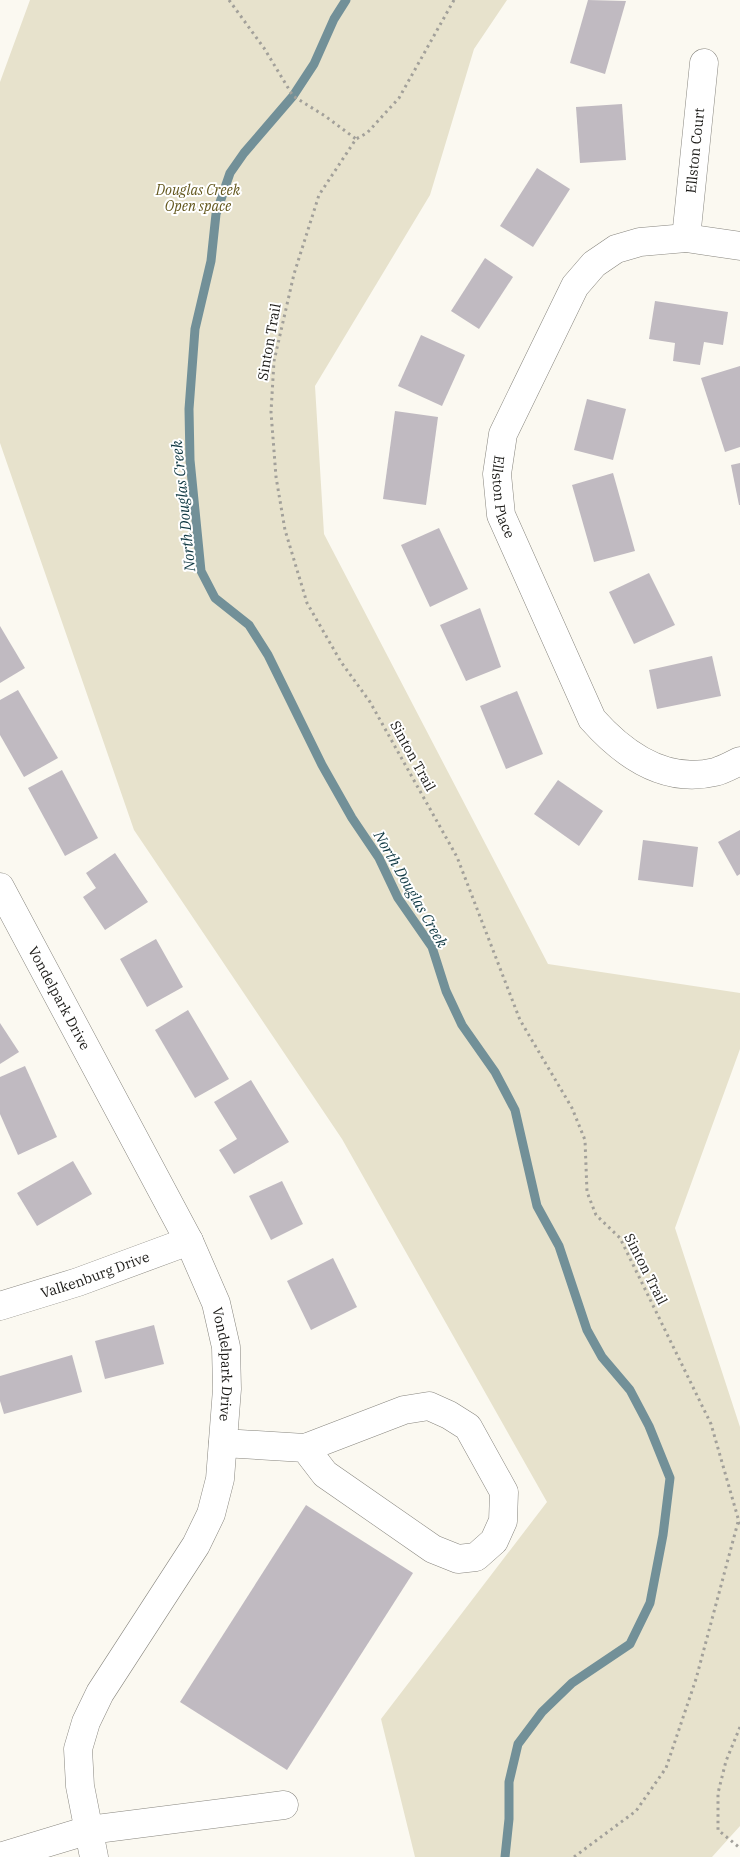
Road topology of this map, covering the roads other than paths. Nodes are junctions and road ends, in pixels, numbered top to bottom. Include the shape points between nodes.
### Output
1 (704, 64) dead end
2 (686, 238) junction
3 (740, 246) edge
4 (740, 761) edge
5 (0, 887) edge
6 (189, 1241) junction
7 (0, 1306) edge
8 (223, 1443) junction
9 (305, 1448) junction
10 (284, 1805) dead end
11 (89, 1830) junction
12 (0, 1857) edge
13 (94, 1857) edge

1 - 2 street, Ellston Court
2 - 3 street, Ellston Place
2 - 4 street, Ellston Place via 640,242 616,249 594,264 575,286 503,434 497,474 502,516 592,719 612,741 645,764 677,774 714,772
5 - 6 street, Vondelpark Drive
6 - 7 street, Valkenburg Drive via 78,1282
6 - 8 street, Vondelpark Drive via 216,1303 226,1347
8 - 9 street
8 - 11 street, Vondelpark Drive via 220,1479 208,1521 100,1693 86,1722 78,1749 80,1786
9 - 9 street via 404,1410 429,1406 468,1427 504,1492 503,1521 494,1541 476,1556 450,1556 433,1549 325,1474
10 - 11 street
11 - 12 street
11 - 13 street, Vondelpark Drive

